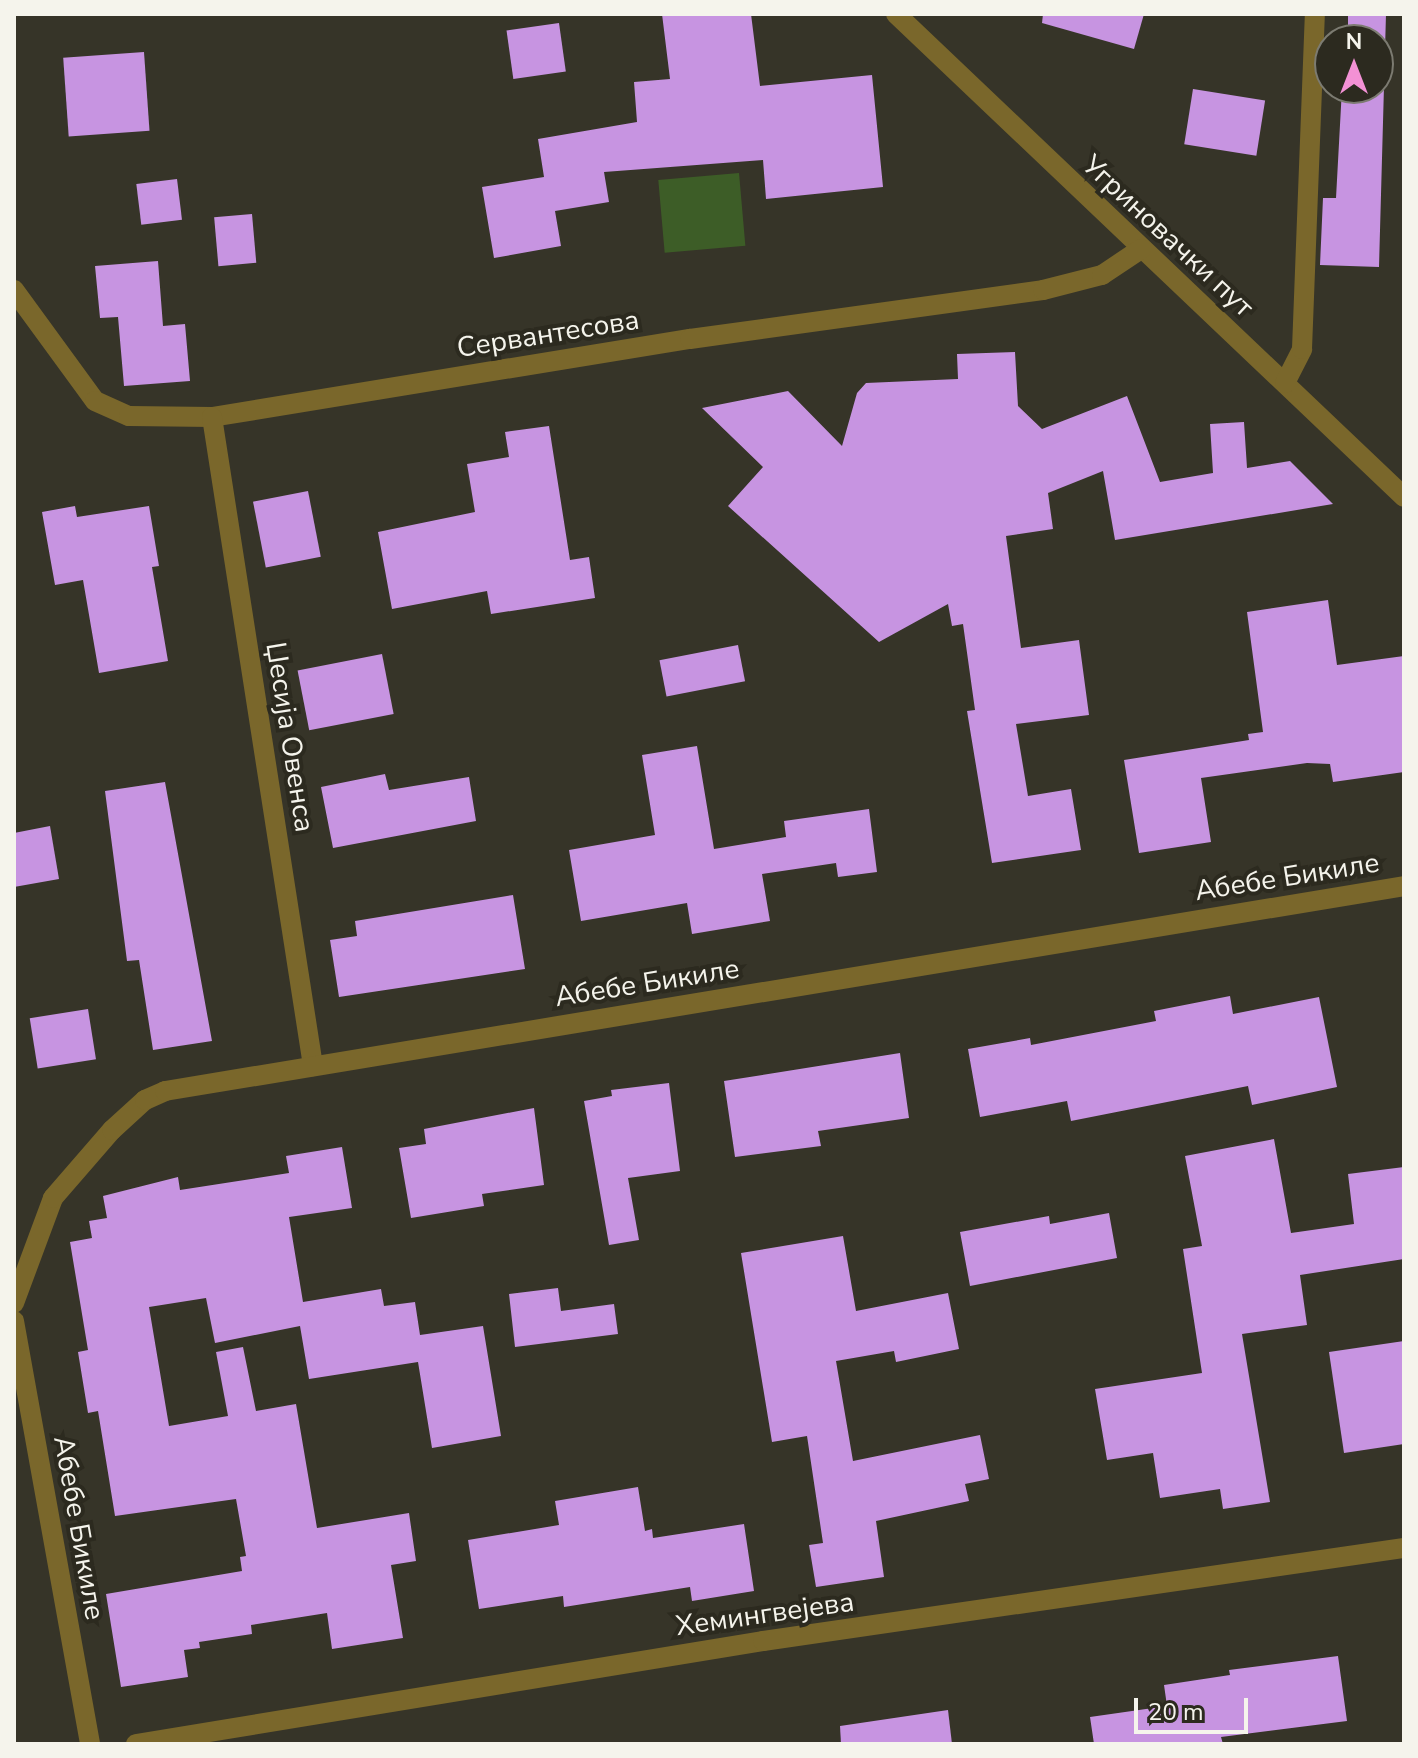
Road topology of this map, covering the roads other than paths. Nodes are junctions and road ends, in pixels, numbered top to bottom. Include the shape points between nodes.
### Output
1 (896, 14) edge
2 (1315, 14) edge
3 (1141, 249) junction
4 (14, 290) edge
5 (1285, 383) junction
6 (212, 417) junction
7 (1404, 497) edge
8 (1404, 886) edge
9 (313, 1066) junction
10 (14, 1303) edge
11 (14, 1321) edge
12 (1404, 1548) edge
13 (90, 1744) edge
14 (136, 1744) edge

1 - 3 street, Угриновачки пут
2 - 5 street via 1302,349
3 - 5 street, Угриновачки пут
3 - 6 street, Сервантесова via 1102,275 1043,290 690,339
4 - 6 street, Сервантесова via 95,401 129,416
5 - 7 street, Угриновачки пут
6 - 9 street, Џесија Овенса
8 - 9 street, Абебе Бикиле
9 - 10 street, Абебе Бикиле via 165,1091 135,1108 53,1198
11 - 13 street, Абебе Бикиле
12 - 14 street, Хемингвејева via 763,1641

